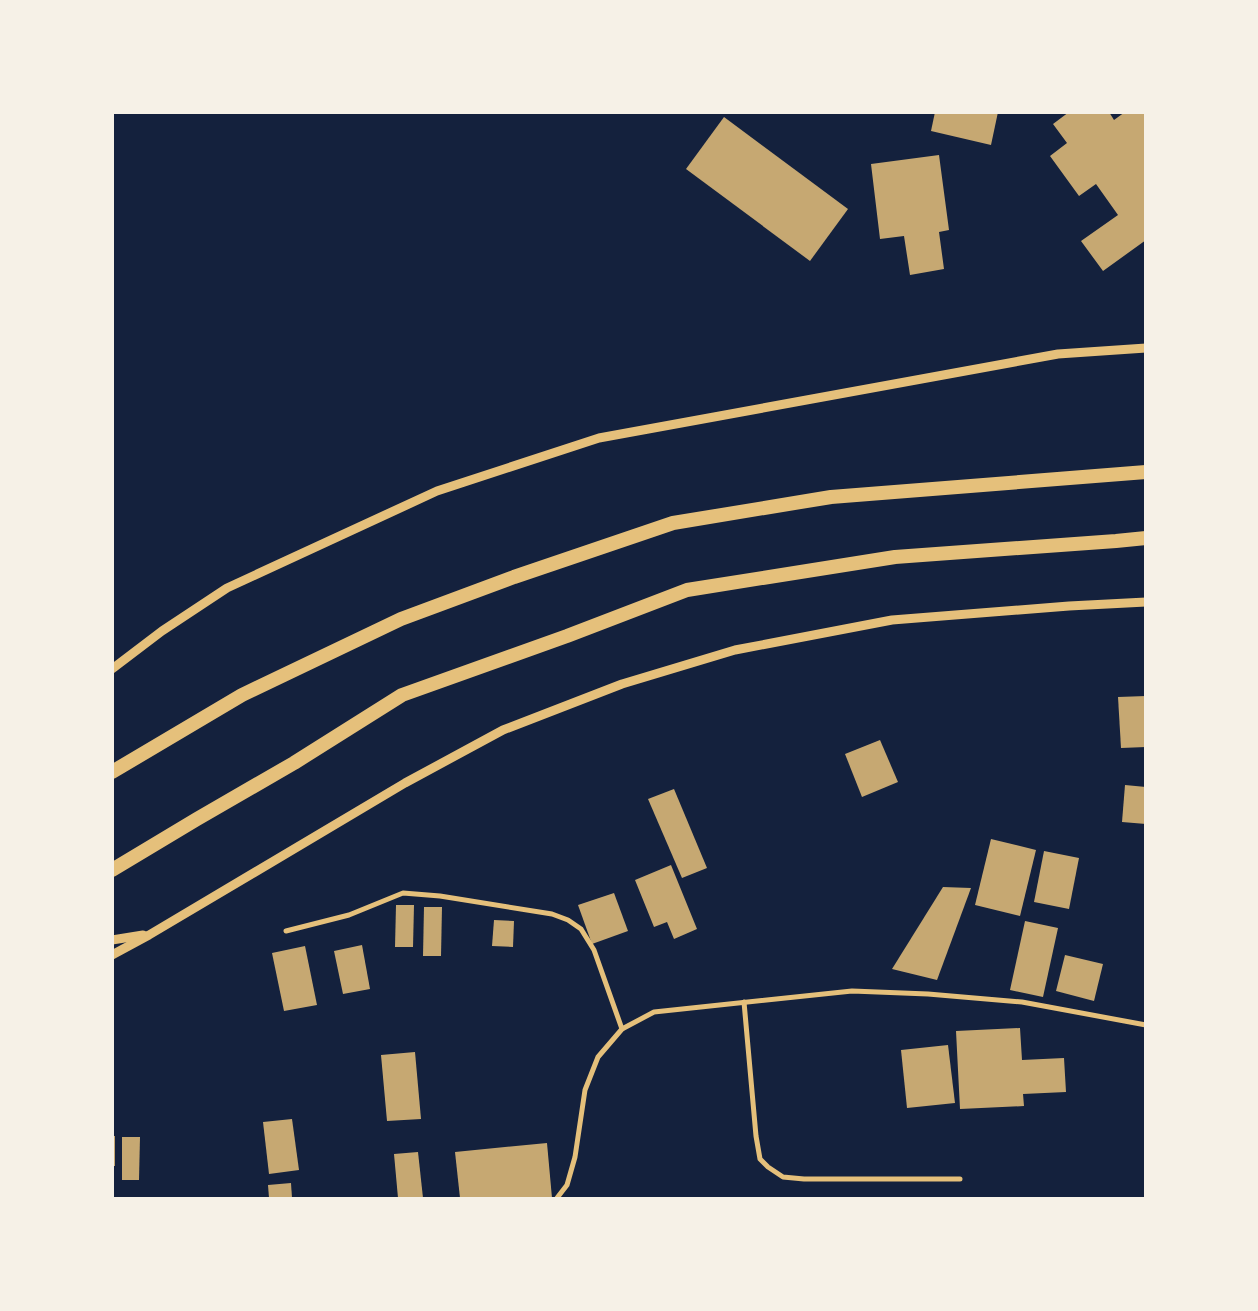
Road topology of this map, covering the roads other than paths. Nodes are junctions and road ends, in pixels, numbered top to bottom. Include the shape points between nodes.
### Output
1 (1146, 348) edge
2 (1146, 472) edge
3 (1146, 538) edge
4 (1146, 602) edge
5 (112, 669) edge
6 (114, 771) edge
7 (112, 870) edge
8 (286, 931) dead end
9 (148, 935) junction
10 (112, 940) edge
11 (112, 955) edge
12 (744, 1002) junction
13 (1146, 1025) edge
14 (622, 1029) junction
15 (960, 1179) dead end
16 (557, 1198) edge

1 - 5 street via 1058,354 599,438 437,491 227,588
2 - 6 highway via 831,497 673,523 514,576 401,619 242,695
3 - 7 highway via 895,557 687,590 402,695
4 - 9 street via 892,620 735,650 622,684 503,730 404,783
8 - 14 street via 349,915 403,893 552,914 581,929 594,950
9 - 10 street
9 - 11 street
12 - 13 street via 852,991 928,994 1022,1002
12 - 14 street via 654,1012
12 - 15 street via 756,1136 760,1159 768,1167 783,1177 804,1179
14 - 16 street via 598,1057 585,1090 567,1185

